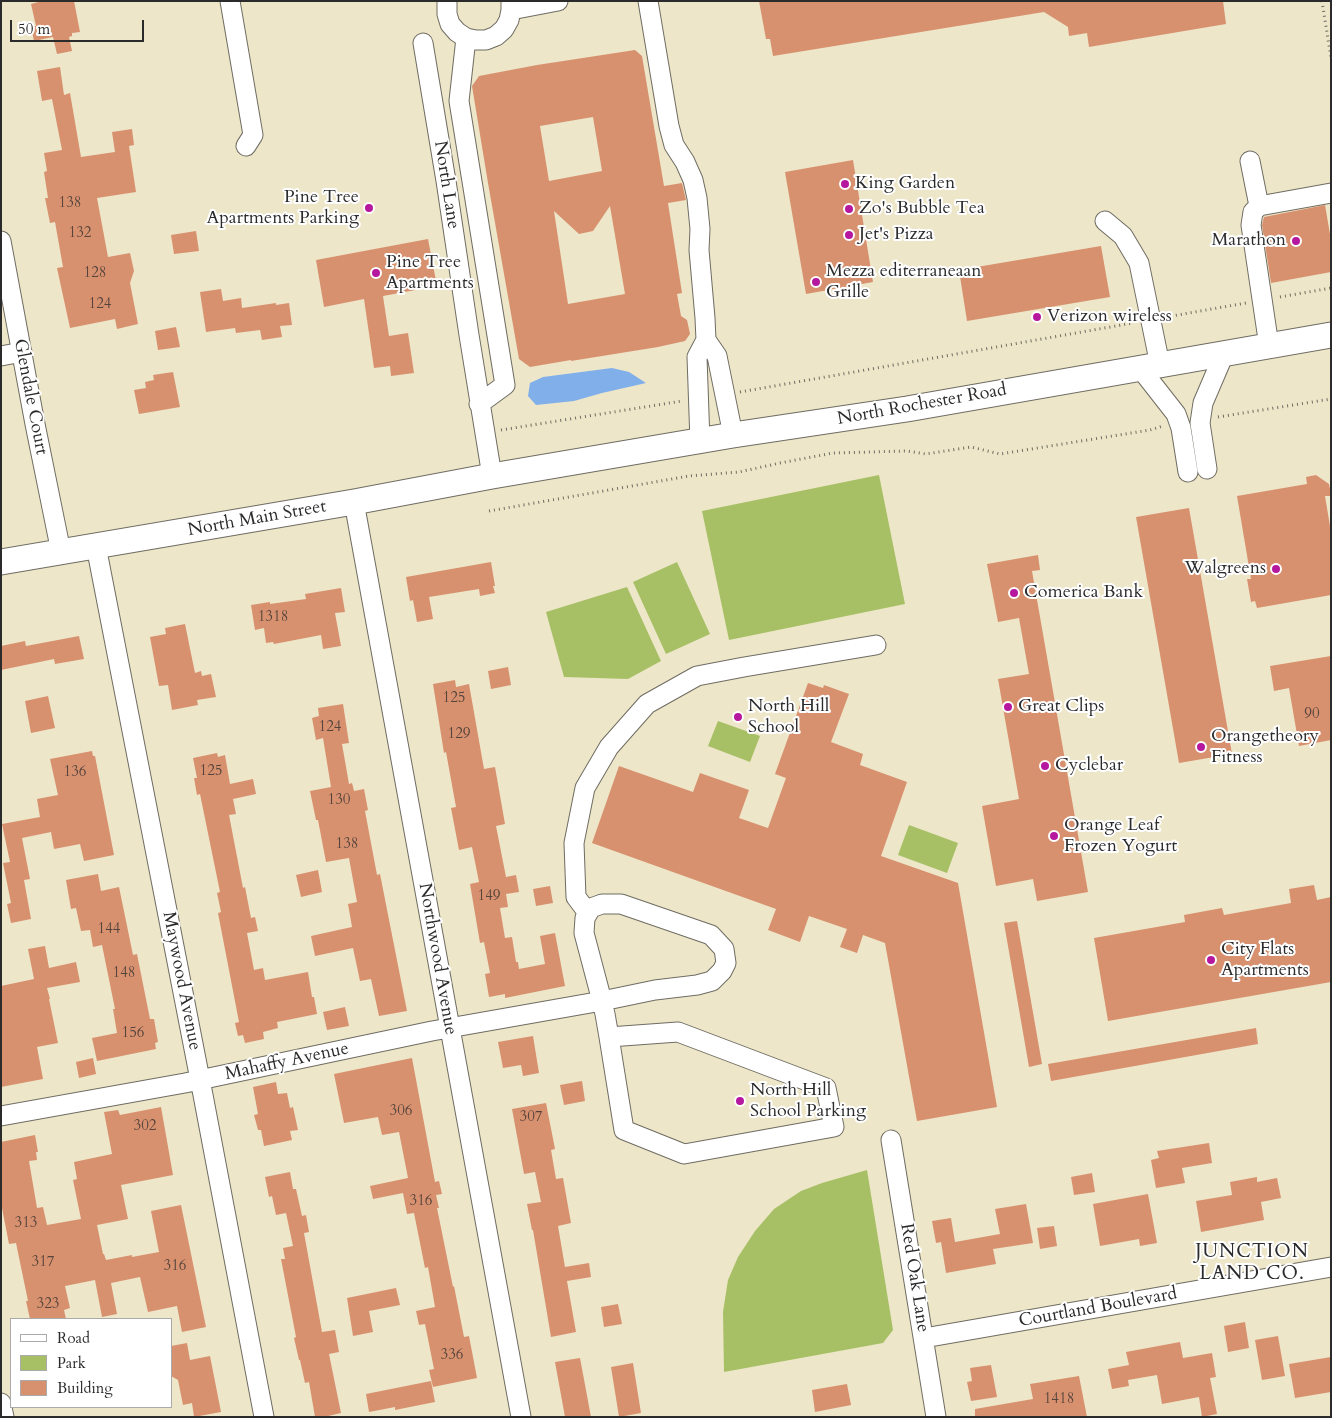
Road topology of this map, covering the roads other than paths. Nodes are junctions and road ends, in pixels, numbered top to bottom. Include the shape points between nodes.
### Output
1 (230, 1) edge
2 (447, 1) edge
3 (558, 1) edge
4 (648, 1) edge
5 (511, 6) edge
6 (466, 38) junction
7 (423, 43) dead end
8 (246, 146) dead end
9 (1250, 161) dead end
10 (1331, 193) edge
11 (1259, 206) junction
12 (1105, 221) dead end
13 (1, 241) edge
14 (1331, 335) edge
15 (706, 340) junction
16 (1269, 346) junction
17 (22, 352) junction
18 (1224, 354) junction
19 (1, 356) edge
20 (1150, 366) junction
21 (479, 404) junction
22 (733, 435) junction
23 (700, 442) junction
24 (1206, 469) dead end
25 (1188, 472) dead end
26 (502, 474) junction
27 (354, 502) junction
28 (96, 546) junction
29 (61, 552) junction
30 (1, 562) edge
31 (876, 645) dead end
32 (588, 914) junction
33 (602, 1001) junction
34 (450, 1028) junction
35 (608, 1037) junction
36 (200, 1080) junction
37 (1, 1116) edge
38 (891, 1140) dead end
39 (1331, 1267) edge
40 (924, 1338) junction
41 (1, 1403) edge
42 (4, 1417) edge
43 (264, 1417) edge
44 (521, 1417) edge
45 (936, 1417) edge

1 - 8 street via 252,135
2 - 6 street via 450,24
3 - 5 street
4 - 15 street via 669,126 674,145 693,180 697,198
5 - 6 street via 509,20 496,36 486,40
6 - 21 street via 458,101 506,386
7 - 21 street, North Lane
9 - 11 street
10 - 11 street
11 - 16 street via 1253,212 1252,225
12 - 20 street via 1123,236 1139,263 1151,320
13 - 17 street, Glendale Court
14 - 16 main road, North Rochester Road
15 - 22 street via 717,356
15 - 23 street via 697,357
16 - 18 main road, North Rochester Road
17 - 19 street
17 - 29 street, Glendale Court
18 - 20 main road, North Rochester Road
18 - 24 street via 1203,402 1200,423
20 - 22 main road, North Rochester Road via 907,409
20 - 25 street via 1176,414
21 - 26 street, North Lane via 484,433
22 - 23 main road, North Rochester Road
23 - 26 main road, North Rochester Road
26 - 27 main road, North Main Street
27 - 28 main road, North Main Street
27 - 34 street, Northwood Avenue
28 - 29 main road, North Main Street
28 - 36 street, Maywood Avenue
29 - 30 main road, North Main Street
31 - 32 street via 697,676 647,704 609,747 586,788 574,843 576,897
32 - 33 street via 584,933
32 - 33 street, Mahaffy Avenue via 591,908 602,904 621,904 711,936 724,949 726,963 712,981
33 - 34 street, Mahaffy Avenue
33 - 35 street
34 - 36 street, Mahaffy Avenue
34 - 44 street, Northwood Avenue
35 - 35 street via 678,1032 826,1088 834,1127 684,1154 624,1130
36 - 37 street, Mahaffy Avenue
36 - 43 street, Maywood Avenue
38 - 40 street, Red Oak Lane
39 - 40 street, Courtland Boulevard
40 - 45 street, Red Oak Lane
41 - 42 street

